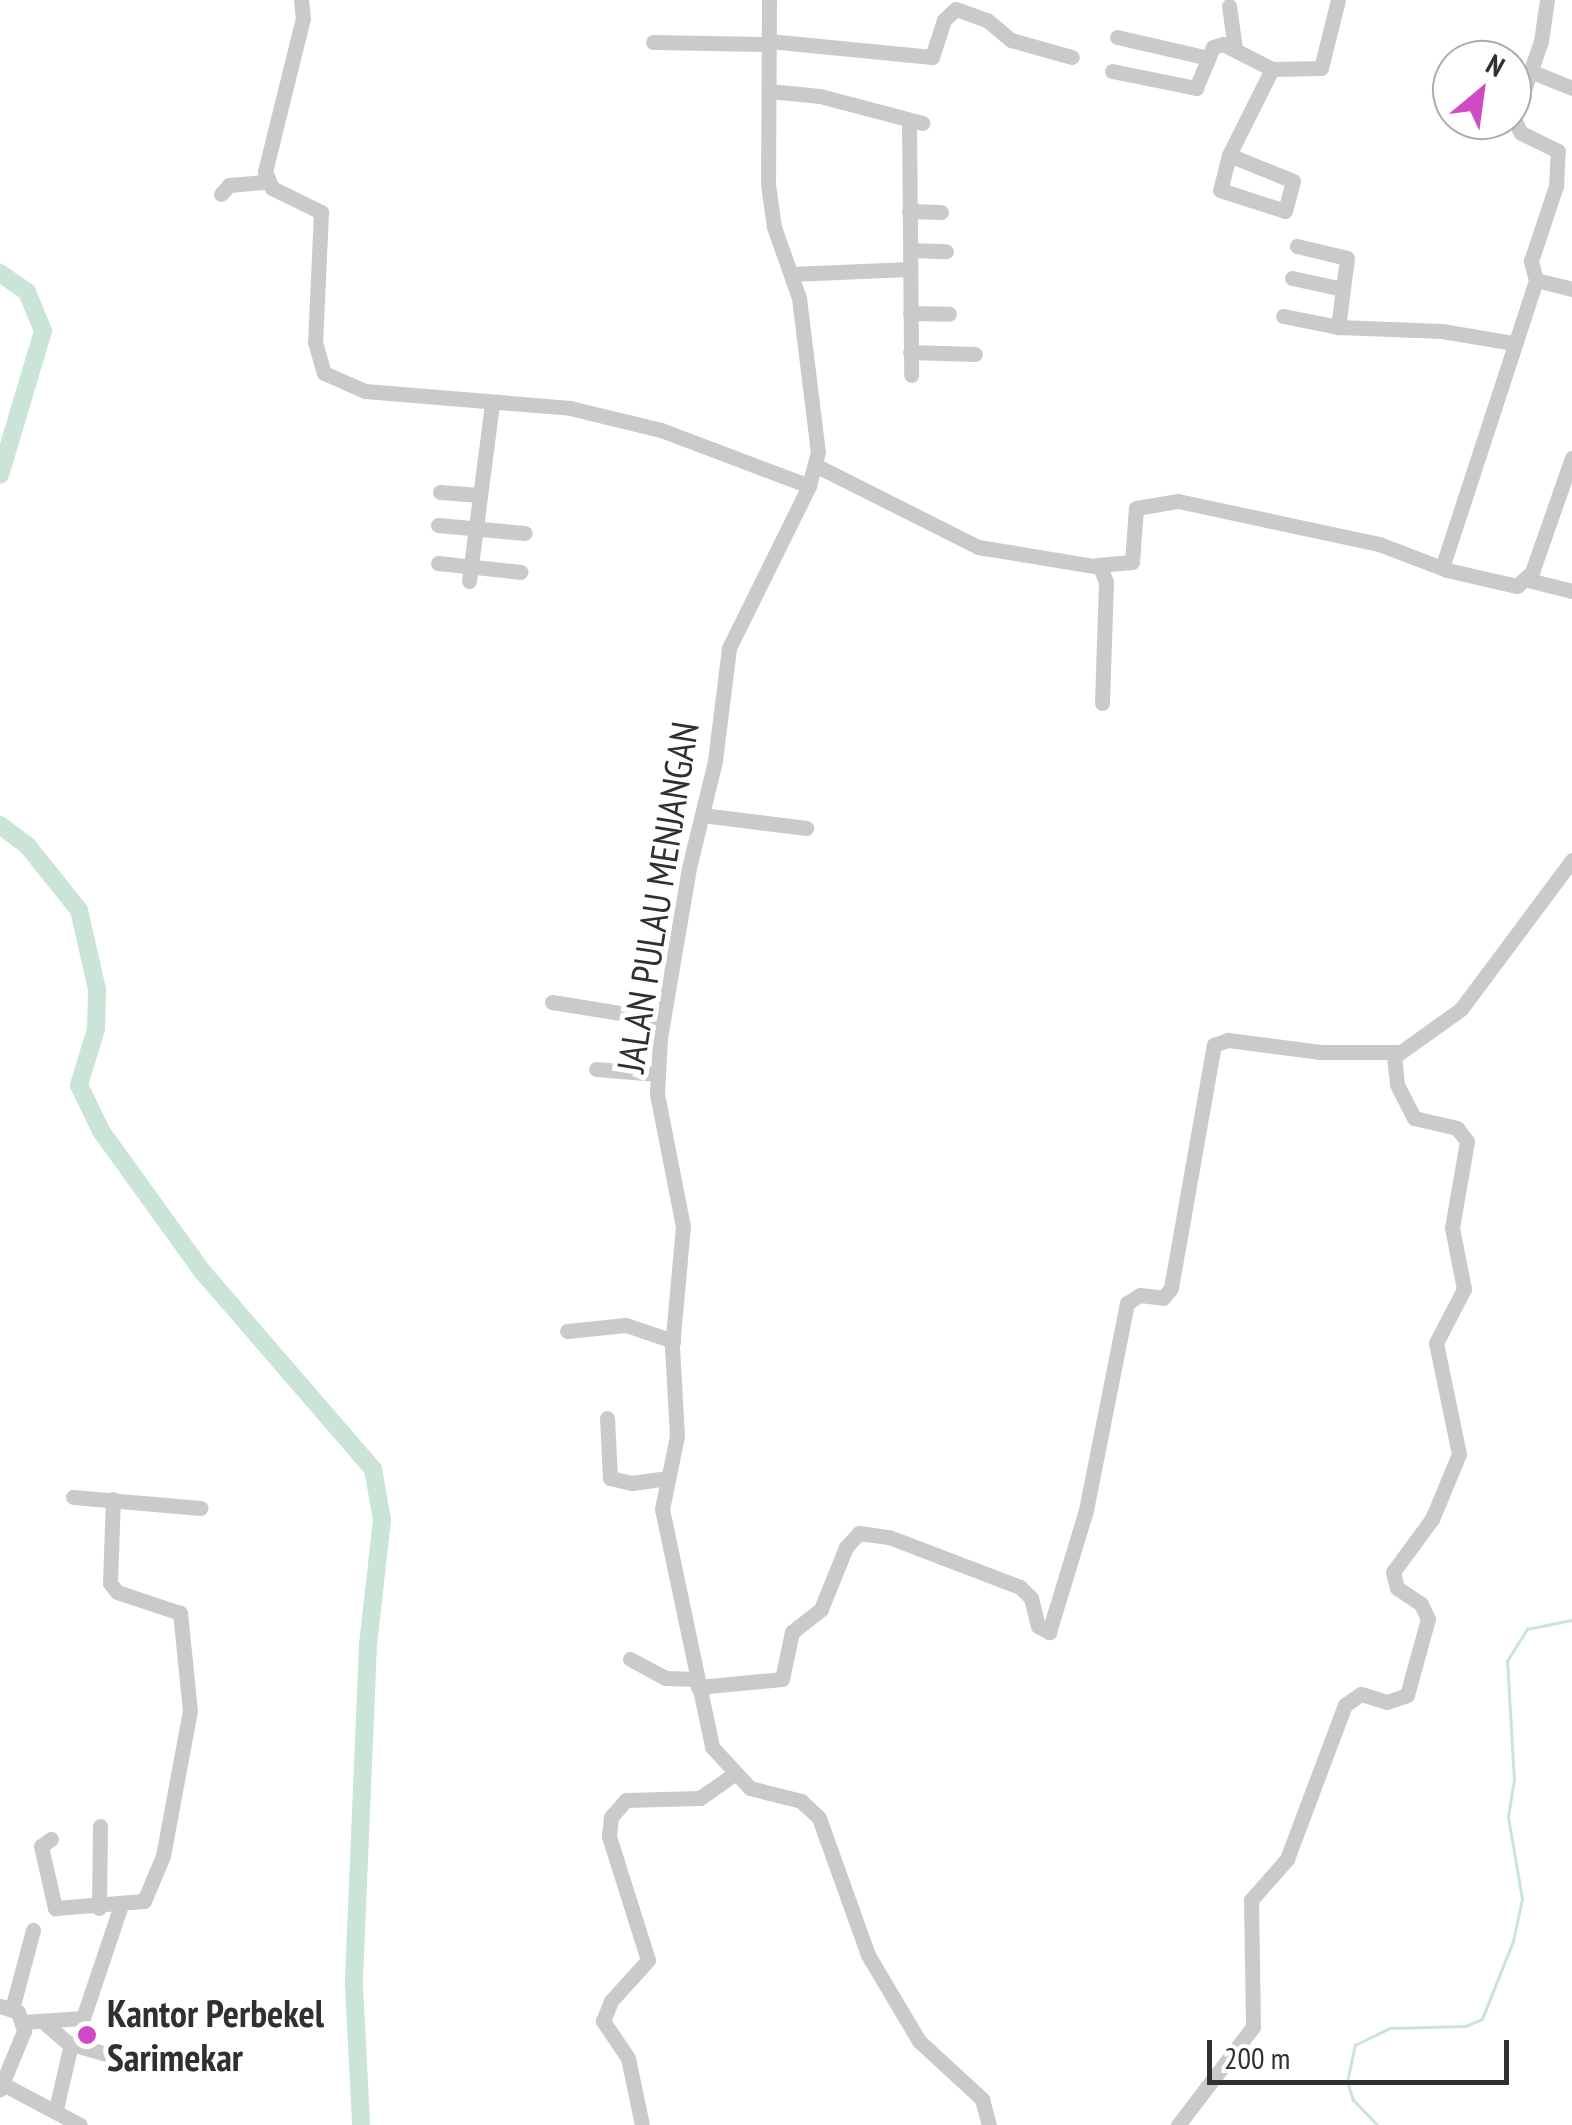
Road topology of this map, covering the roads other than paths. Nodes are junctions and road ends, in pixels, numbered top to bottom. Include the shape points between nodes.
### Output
1 (301, 0) edge
2 (769, 0) edge
3 (1338, 0) edge
4 (1546, 0) edge
5 (1229, 6) dead end
6 (1116, 37) dead end
7 (653, 42) dead end
8 (769, 43) junction
9 (1235, 48) junction
10 (1072, 57) dead end
11 (1209, 58) junction
12 (1532, 62) edge
13 (1272, 69) junction
14 (1112, 70) dead end
15 (1532, 72) edge
16 (1572, 88) edge
17 (769, 92) junction
18 (1532, 136) edge
19 (1228, 155) junction
20 (1565, 178) edge
21 (266, 182) junction
22 (221, 194) dead end
23 (909, 211) junction
24 (941, 212) dead end
25 (1297, 246) dead end
26 (910, 250) junction
27 (946, 251) dead end
28 (910, 269) junction
29 (791, 274) junction
30 (1292, 278) dead end
31 (1536, 280) junction
32 (1343, 289) junction
33 (1572, 289) edge
34 (910, 313) junction
35 (949, 314) dead end
36 (1283, 316) dead end
37 (1338, 326) junction
38 (1514, 343) junction
39 (910, 352) junction
40 (975, 354) dead end
41 (910, 375) dead end
42 (492, 404) junction
43 (1572, 458) edge
44 (816, 466) junction
45 (809, 486) junction
46 (440, 492) dead end
47 (480, 495) junction
48 (438, 524) dead end
49 (476, 528) junction
50 (525, 533) dead end
51 (438, 563) dead end
52 (1097, 564) junction
53 (1442, 568) junction
54 (521, 572) dead end
55 (470, 574) junction
56 (1528, 580) junction
57 (1572, 591) edge
58 (1102, 704) dead end
59 (702, 815) junction
60 (806, 828) dead end
61 (1572, 860) edge
62 (552, 1002) dead end
63 (663, 1020) junction
64 (1397, 1052) junction
65 (596, 1069) dead end
66 (656, 1074) junction
67 (567, 1331) dead end
68 (673, 1341) junction
69 (607, 1418) dead end
70 (666, 1478) junction
71 (73, 1496) dead end
72 (113, 1499) junction
73 (201, 1508) dead end
74 (630, 1659) dead end
75 (697, 1683) junction
76 (732, 1776) junction
77 (100, 1826) dead end
78 (52, 1839) dead end
79 (99, 1908) junction
80 (120, 1908) junction
81 (33, 1930) dead end
82 (6, 2008) edge
83 (24, 2022) junction
84 (46, 2024) junction
85 (71, 2044) junction
86 (154, 2068) dead end
87 (2, 2086) edge
88 (56, 2109) junction
89 (80, 2125) edge
90 (642, 2125) edge
91 (988, 2125) edge
92 (1178, 2125) edge

1 - 21 street via 304,11 270,136
2 - 8 street, JALAN PULAU MENJANGAN
3 - 13 street via 1321,68
4 - 12 street
5 - 9 street
6 - 11 street
7 - 8 street
8 - 10 street via 932,57 944,20 956,9 987,20 1011,40
8 - 17 street, JALAN PULAU MENJANGAN
9 - 11 street via 1217,45
9 - 13 street
11 - 14 street via 1196,88
13 - 19 street
15 - 16 street
17 - 23 street via 820,96 916,122
17 - 29 street, JALAN PULAU MENJANGAN via 770,200
18 - 20 street via 1558,151
19 - 19 street via 1220,190 1285,212 1293,181
20 - 31 street via 1531,262
21 - 22 street via 229,185
21 - 42 street via 321,212 315,342 324,372 349,388
23 - 24 street
23 - 26 street
25 - 32 street via 1346,256
26 - 27 street
26 - 28 street
28 - 29 street
28 - 34 street
29 - 44 street, JALAN PULAU MENJANGAN
30 - 32 street
31 - 33 street
31 - 38 street
32 - 37 street
34 - 35 street
34 - 39 street
36 - 37 street
37 - 38 street via 1442,330
38 - 53 street
39 - 40 street
39 - 41 street
42 - 45 street via 570,408 662,430
42 - 47 street
43 - 56 street
44 - 45 street, JALAN PULAU MENJANGAN
44 - 52 street via 986,550
45 - 59 street, JALAN PULAU MENJANGAN via 729,648
46 - 47 street
47 - 49 street
48 - 49 street
49 - 50 street
49 - 55 street
51 - 55 street
52 - 53 street via 1132,562 1136,508 1178,501 1379,544
52 - 58 street via 1106,582
53 - 56 street via 1517,586
54 - 55 street
56 - 57 street
59 - 60 street
59 - 63 street, JALAN PULAU MENJANGAN
61 - 64 street via 1460,1009
62 - 63 street
63 - 66 street, JALAN PULAU MENJANGAN
64 - 75 street via 1320,1052 1228,1040 1214,1046 1171,1288 1163,1298 1140,1295 1127,1303 1086,1510 1049,1632 1038,1626 1031,1598 1020,1587 867,1532 846,1547 821,1609 792,1632 782,1679
64 - 92 street via 1405,1107 1422,1122 1457,1128 1466,1140 1452,1228 1464,1289 1436,1343 1458,1454 1432,1519 1393,1572 1397,1588 1426,1609 1428,1619 1408,1695 1387,1702 1360,1694 1346,1705 1287,1859 1251,1900 1258,2008 1253,2027
65 - 66 street
66 - 68 street, JALAN PULAU MENJANGAN via 683,1226
67 - 68 street via 626,1324
68 - 70 street, JALAN PULAU MENJANGAN via 678,1423
69 - 70 street via 610,1478
70 - 75 street, JALAN PULAU MENJANGAN via 662,1509
71 - 72 street
72 - 73 street
72 - 80 street via 110,1583 117,1592 180,1613 192,1694 160,1868 144,1901
74 - 75 street via 662,1677
75 - 76 street, JALAN PULAU MENJANGAN via 708,1737
76 - 90 street via 701,1797 626,1800 609,1827 648,1960 611,2001 603,2021 628,2058
76 - 91 street via 801,1802 818,1818 868,1955 919,2041 982,2099
77 - 79 street
78 - 79 street via 41,1846 52,1906
79 - 80 street
80 - 84 street via 87,2013
81 - 82 street
82 - 83 street
83 - 84 street
83 - 87 street via 22,2046
84 - 85 street
85 - 86 street
85 - 88 street
87 - 88 street
88 - 89 street

